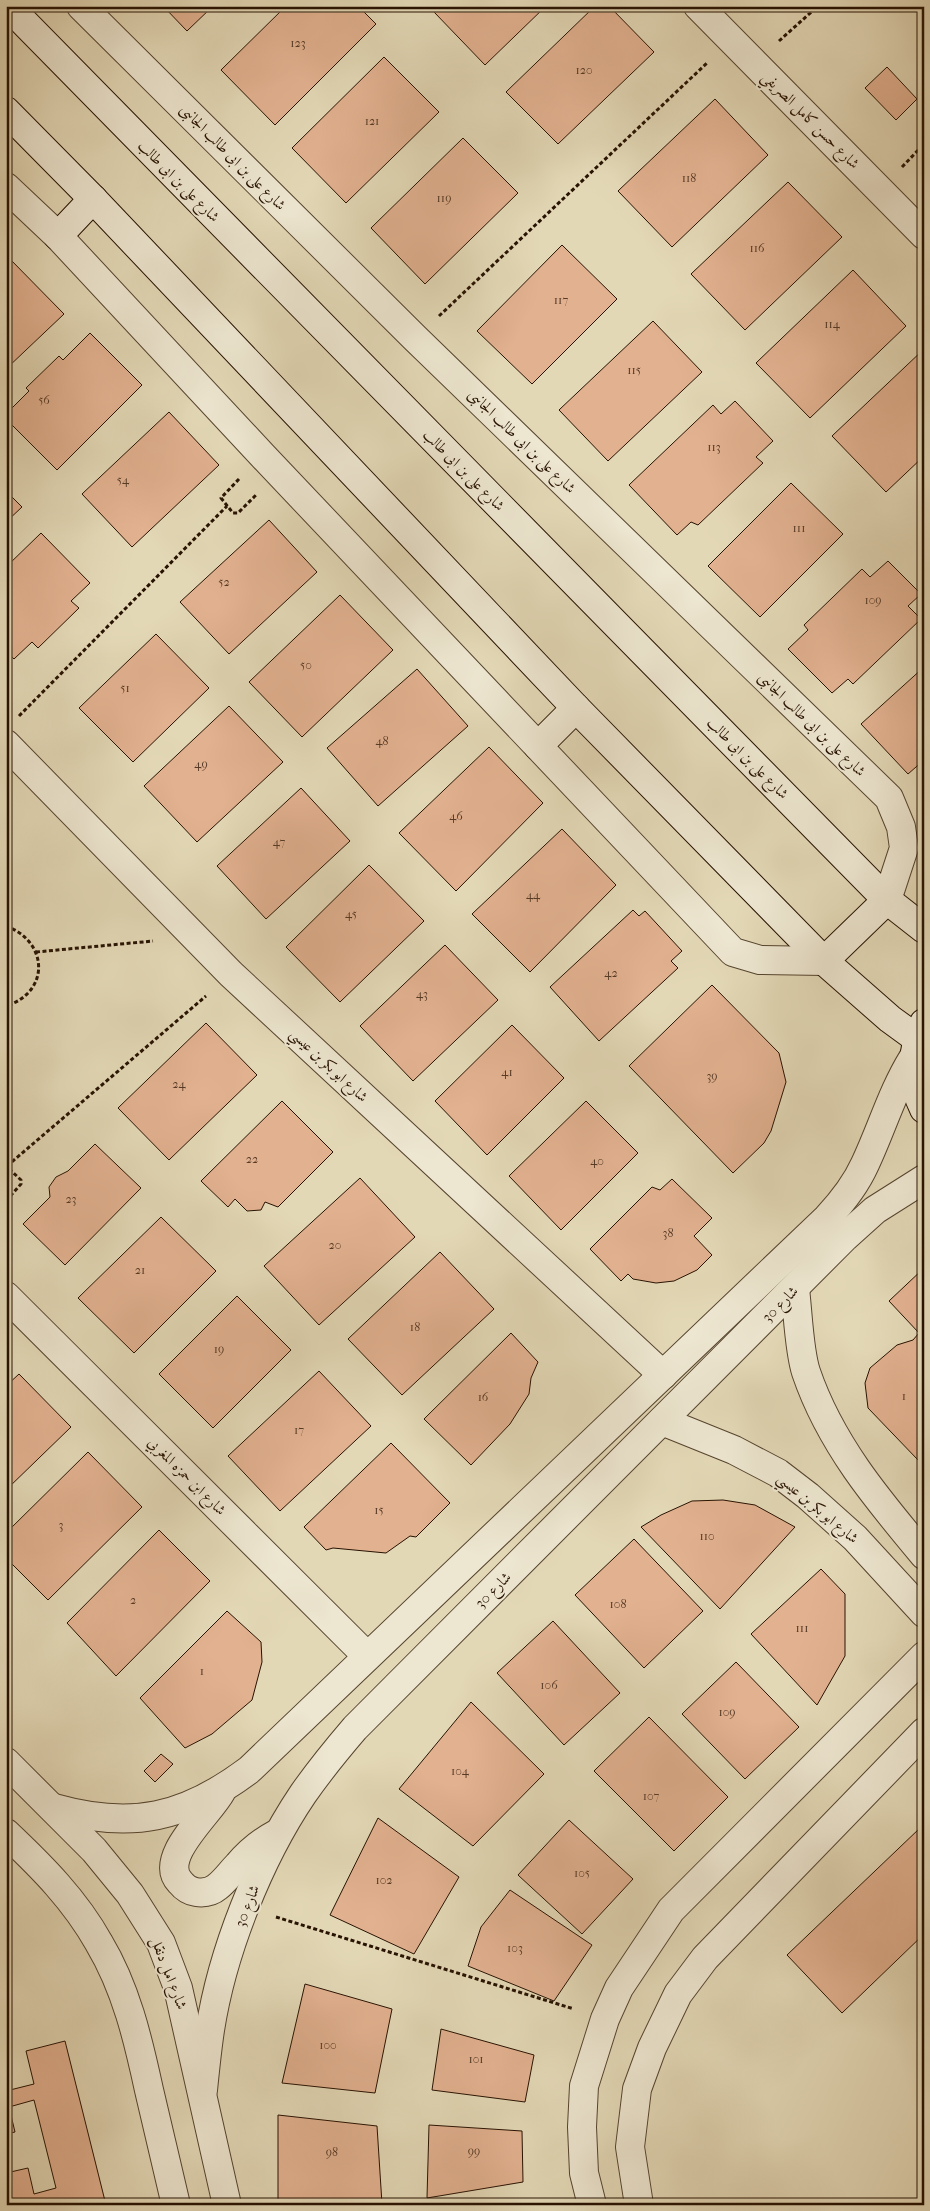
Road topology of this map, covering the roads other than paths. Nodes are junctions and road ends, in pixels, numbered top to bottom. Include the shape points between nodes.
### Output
1 (8, 6) edge
2 (81, 6) edge
3 (698, 6) edge
4 (6, 111) edge
5 (6, 187) edge
6 (93, 199) junction
7 (924, 235) edge
8 (58, 236) junction
9 (576, 708) junction
10 (10, 733) edge
11 (538, 746) junction
12 (887, 900) junction
13 (924, 929) edge
14 (824, 960) junction
15 (918, 1040) edge
16 (924, 1109) edge
17 (924, 1179) edge
18 (795, 1289) junction
19 (6, 1296) edge
20 (663, 1375) junction
21 (662, 1421) junction
22 (924, 1555) edge
23 (924, 1614) edge
24 (368, 1656) junction
25 (924, 1656) edge
26 (924, 1732) edge
27 (6, 1762) edge
28 (223, 1789) junction
29 (54, 1808) junction
30 (281, 1831) junction
31 (6, 1833) edge
32 (202, 2092) junction
33 (176, 2205) edge
34 (227, 2205) edge
35 (592, 2205) edge
36 (639, 2205) edge

1 - 12 street, شارع على بن ابى طالب
2 - 12 street, شارع على بن ابى طالب الجانبى via 415,338 889,798 902,827 904,848
3 - 7 street, شارع حسن كامل الصريفي
4 - 6 street
5 - 8 street
6 - 8 street
6 - 9 street
8 - 11 street
9 - 11 street
9 - 14 street
10 - 20 street, شارع ابو بكر بن عيسي via 231,974
11 - 14 street via 733,952 760,960
12 - 13 street, شارع على بن ابى طالب
12 - 14 street
14 - 15 street
15 - 16 street via 915,1086
15 - 20 street, شارع 30 via 898,1081 865,1166 842,1202
17 - 18 street, شارع 30 via 875,1210
18 - 21 street, شارع 30
18 - 22 street via 806,1371 823,1415 872,1492
19 - 24 street, شارع ابن حمزه المغربي
20 - 24 street, شارع 30
21 - 23 street, شارع ابو بكر بن عيسي via 734,1450 778,1473 855,1538
21 - 30 street, شارع 30 via 355,1728 303,1794
24 - 28 street, شارع 30 via 249,1770
25 - 35 street via 671,1910 618,1988 584,2086 584,2173
26 - 36 street via 705,1958 678,1994 637,2089 630,2147
27 - 29 street, شارع امل دنقل
28 - 29 street, شارع 30 via 178,1810 128,1819 103,1819
28 - 30 street via 174,1859 173,1869 184,1887 200,1892 216,1888 250,1852
29 - 32 street, شارع امل دنقل via 130,1894 161,1943 178,1988
30 - 32 street, شارع 30 via 245,1907 224,1967 210,2029
31 - 33 street via 56,1882 79,1911 116,1976 140,2049
32 - 34 street, شارع امل دنقل

